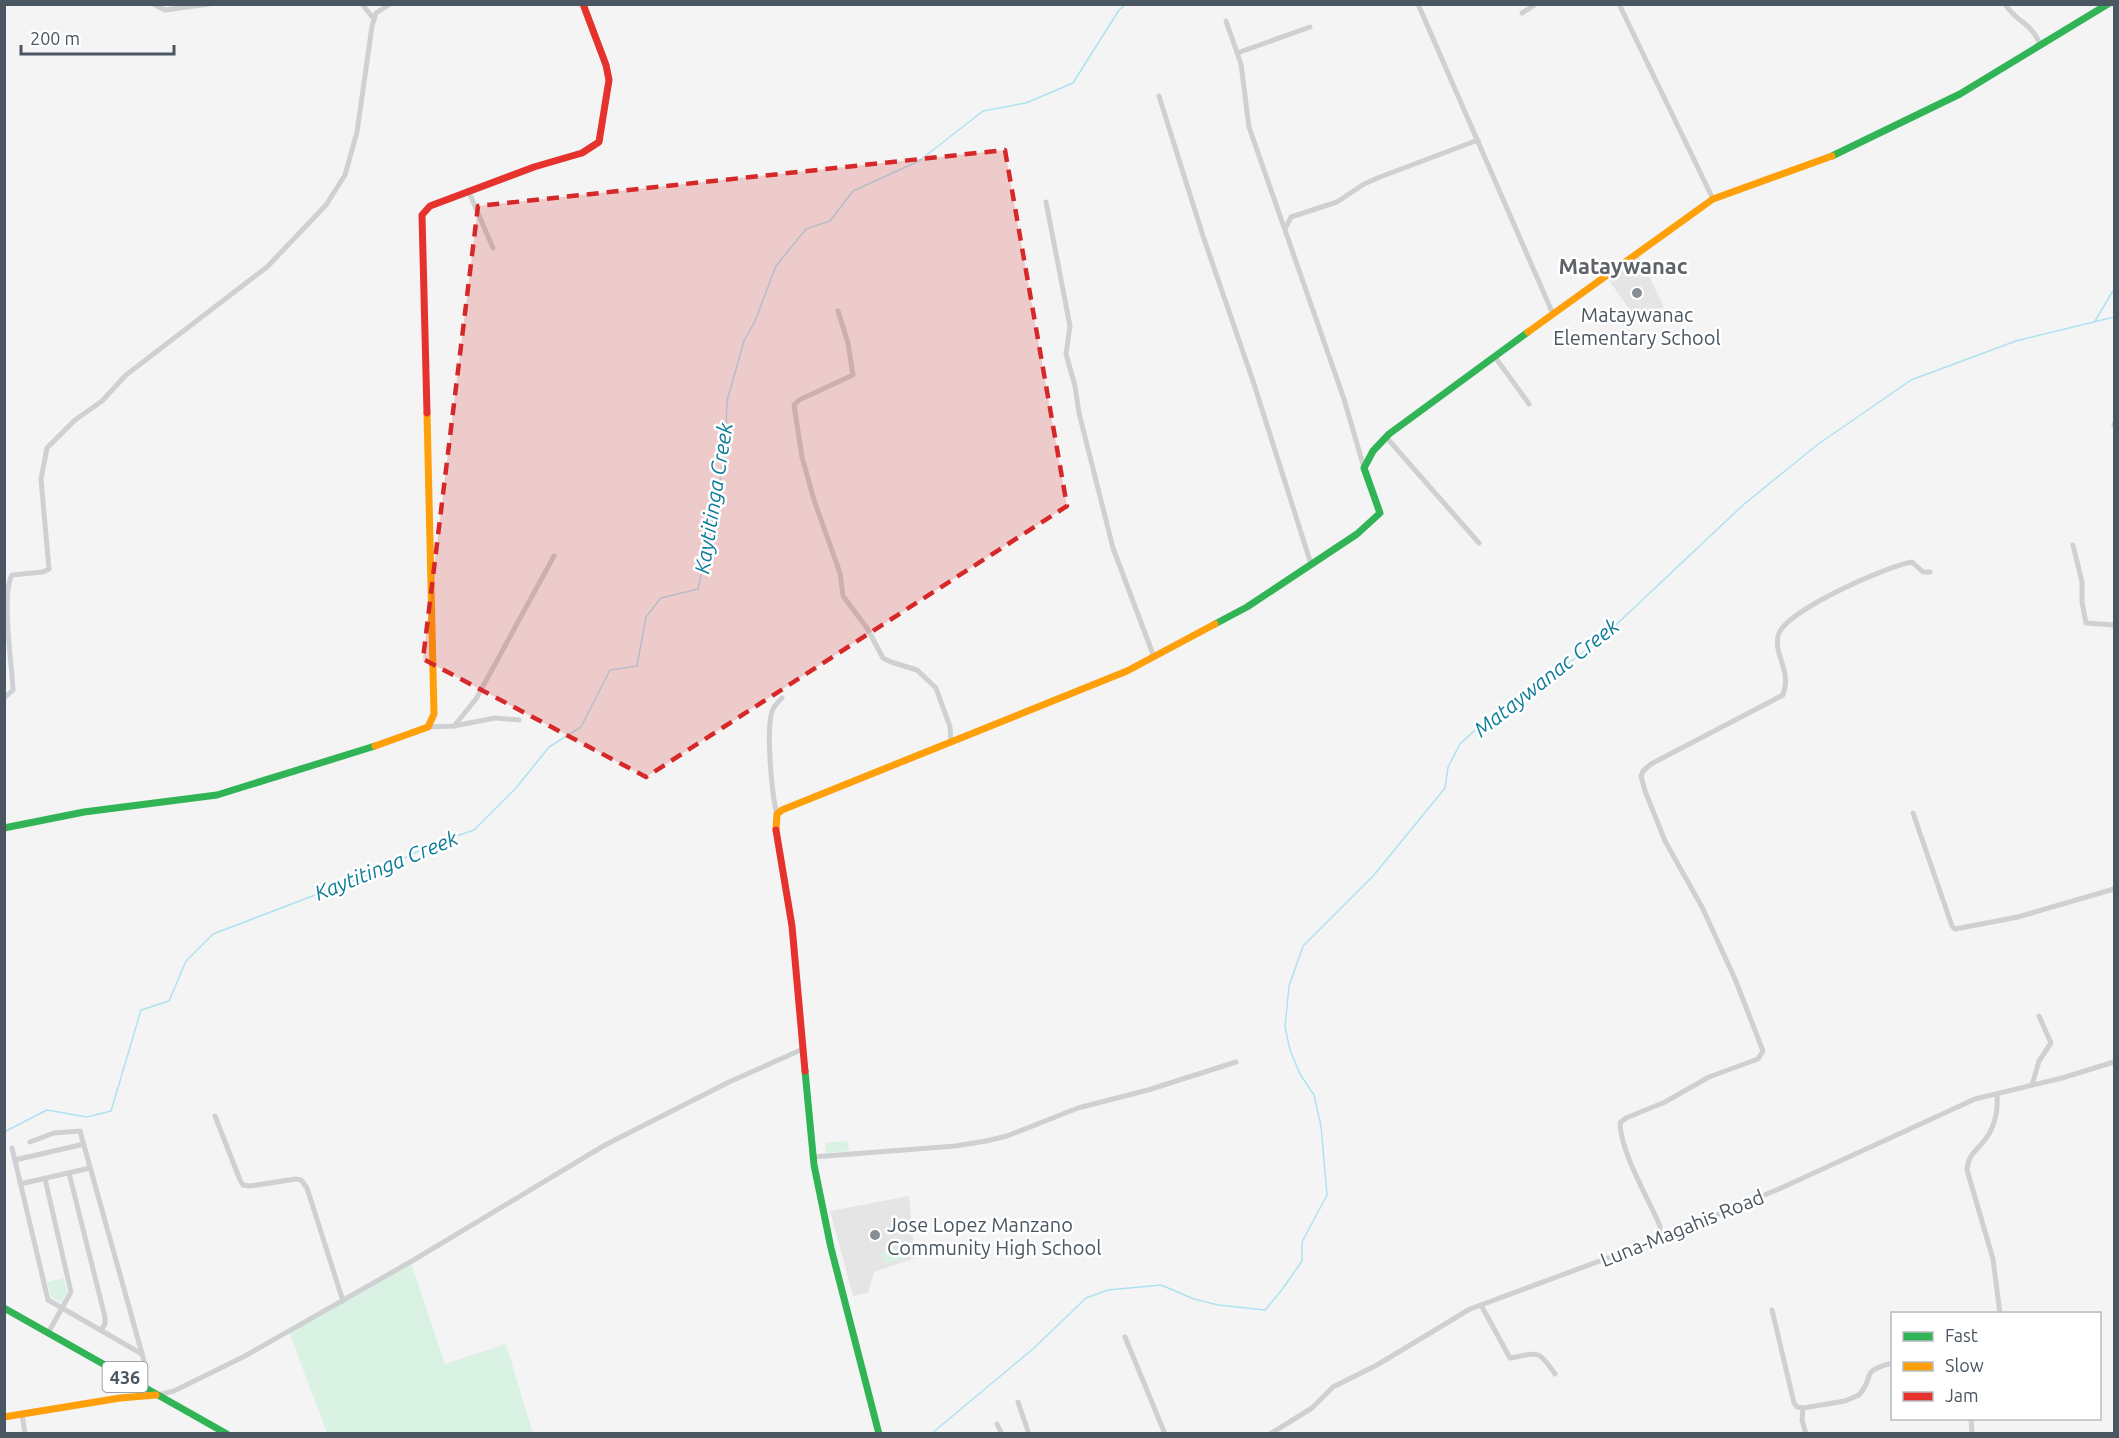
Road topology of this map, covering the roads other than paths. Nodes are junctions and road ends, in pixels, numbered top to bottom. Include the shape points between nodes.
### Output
1 (153, 4) edge
2 (210, 4) edge
3 (362, 4) edge
4 (390, 4) edge
5 (583, 4) edge
6 (1418, 4) edge
7 (1536, 4) edge
8 (1618, 4) edge
9 (2005, 4) edge
10 (2108, 4) edge
11 (1522, 13) dead end
12 (374, 19) junction
13 (1226, 21) dead end
14 (1310, 27) dead end
15 (2040, 44) junction
16 (1237, 53) junction
17 (1159, 96) dead end
18 (1478, 141) junction
19 (468, 190) junction
20 (1713, 199) junction
21 (1046, 202) dead end
22 (1285, 228) junction
23 (493, 248) dead end
24 (838, 311) dead end
25 (1553, 314) junction
26 (1495, 357) junction
27 (1529, 404) dead end
28 (1386, 437) junction
29 (1364, 468) junction
30 (1479, 543) dead end
31 (2073, 545) dead end
32 (554, 556) dead end
33 (1311, 564) junction
34 (1930, 573) dead end
35 (2115, 625) edge
36 (1154, 657) junction
37 (4, 698) edge
38 (782, 698) dead end
39 (519, 720) dead end
40 (454, 726) junction
41 (428, 727) junction
42 (951, 742) junction
43 (1913, 813) dead end
44 (777, 814) junction
45 (4, 828) edge
46 (2115, 889) edge
47 (2039, 1016) dead end
48 (803, 1049) junction
49 (1236, 1062) dead end
50 (2115, 1062) edge
51 (2032, 1085) junction
52 (1997, 1094) junction
53 (215, 1116) dead end
54 (30, 1142) dead end
55 (84, 1144) junction
56 (12, 1148) dead end
57 (813, 1156) junction
58 (15, 1160) junction
59 (90, 1168) junction
60 (69, 1173) junction
61 (45, 1179) junction
62 (20, 1184) junction
63 (1659, 1239) junction
64 (343, 1301) junction
65 (1481, 1305) junction
66 (4, 1308) edge
67 (62, 1308) junction
68 (1772, 1310) dead end
69 (2000, 1312) edge
70 (101, 1330) junction
71 (48, 1333) junction
72 (1125, 1337) dead end
73 (142, 1354) junction
74 (1891, 1364) edge
75 (143, 1373) dead end
76 (1555, 1374) dead end
77 (157, 1395) junction
78 (1018, 1402) dead end
79 (1803, 1408) junction
80 (22, 1414) junction
81 (4, 1417) edge
82 (997, 1424) dead end
83 (25, 1434) edge
84 (226, 1434) edge
85 (879, 1434) edge
86 (1002, 1434) edge
87 (1029, 1434) edge
88 (1165, 1434) edge
89 (1270, 1434) edge
90 (1806, 1434) edge

1 - 2 street via 165,10
3 - 12 street
4 - 12 street via 376,13
5 - 19 street via 609,80 599,142 582,153
6 - 18 street
7 - 11 street
8 - 20 street
9 - 15 street via 2030,27
10 - 15 street
12 - 37 street via 357,132 345,175 326,205 267,267 126,375 47,448 40,479 49,569 12,574 9,580 7,614 13,690
13 - 16 street
14 - 16 street
15 - 20 street via 1960,94 1846,150
16 - 22 street via 1249,127
17 - 33 street
18 - 22 street via 1364,184 1337,202 1291,217
18 - 25 street
19 - 23 street
19 - 41 street via 430,206 422,215 434,714
20 - 25 street
21 - 36 street via 1070,326 1066,354 1079,413 1113,548
22 - 29 street
24 - 42 street via 853,375 794,405 802,457 840,573 843,596 867,627 882,658 917,670 936,688 950,727
25 - 26 street
26 - 27 street
26 - 28 street
28 - 29 street
28 - 30 street
29 - 33 street via 1380,513 1358,534
31 - 35 street via 2086,623
32 - 40 street via 476,699
33 - 36 street via 1247,607
34 - 63 street via 1912,562 1906,563 1878,572 1807,608 1784,624 1778,634 1787,679 1783,695 1643,771 1645,791 1665,841 1702,907 1763,1051 1758,1059 1709,1077 1620,1124 1629,1156 1660,1226
36 - 42 street via 1127,672
38 - 44 street via 773,709 770,722 773,801
39 - 40 street via 495,718
40 - 41 street
41 - 45 street via 217,795 84,812
42 - 44 street
43 - 46 street via 1955,929 2018,917
44 - 48 street
47 - 51 street via 2051,1043 2039,1061
48 - 57 street
48 - 64 street via 605,1145
49 - 57 street via 1078,1108 986,1141
50 - 51 street, Luna-Magahis Road
51 - 52 street, Luna-Magahis Road
52 - 63 street, Luna-Magahis Road via 1975,1099
52 - 69 street via 1998,1111 1987,1139 1971,1154 1967,1170 1993,1260
53 - 64 street via 243,1185 296,1179 307,1188
54 - 55 street via 54,1133 80,1131
55 - 58 street
55 - 59 street
56 - 58 street
57 - 85 street via 831,1248
58 - 62 street
59 - 60 street
59 - 73 street
60 - 61 street
60 - 70 street via 105,1317
61 - 62 street
61 - 67 street via 71,1289
62 - 67 street via 47,1297
63 - 65 street, Luna-Magahis Road
64 - 77 street via 215,1373
65 - 76 street via 1510,1358 1537,1353
65 - 89 street, Luna-Magahis Road via 1333,1387 1312,1408
66 - 71 street, 436
67 - 70 street
67 - 71 street
68 - 79 street via 1794,1403
70 - 73 street
71 - 77 street, 436
72 - 88 street
73 - 75 street via 146,1368
74 - 79 street via 1870,1371 1859,1395
77 - 80 street
77 - 84 street, 436
78 - 87 street
79 - 90 street
80 - 81 street
80 - 83 street
82 - 86 street

